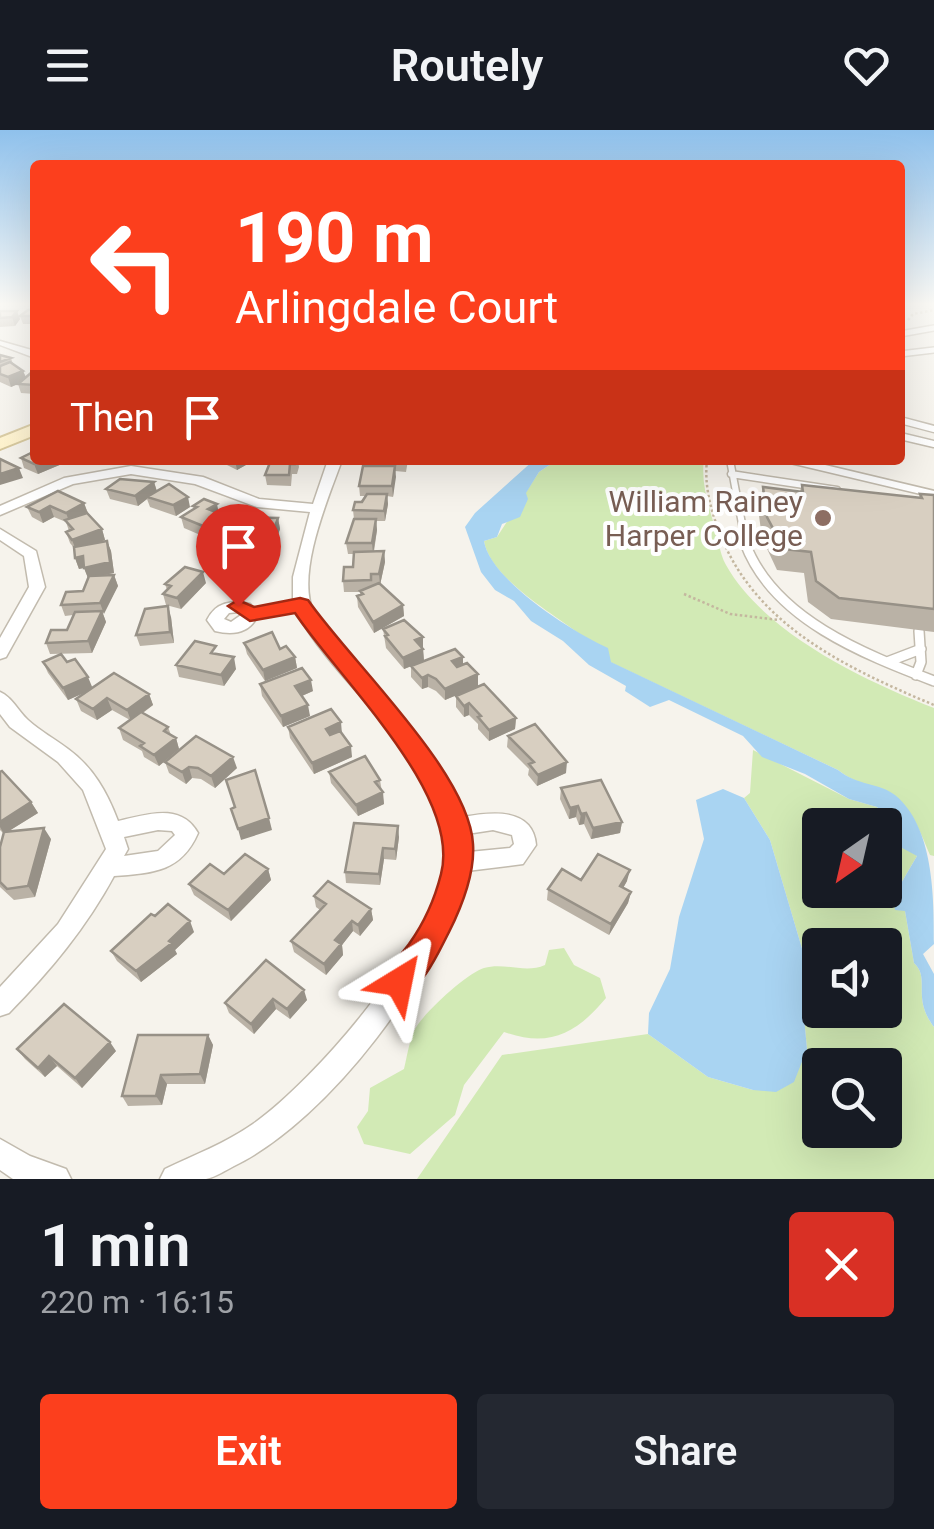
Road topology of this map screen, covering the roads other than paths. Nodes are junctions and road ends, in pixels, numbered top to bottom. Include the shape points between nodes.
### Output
1 (905, 421) edge
2 (934, 429) edge
3 (30, 430) edge
4 (905, 437) edge
5 (0, 444) edge
6 (934, 444) edge
7 (131, 465) edge
8 (334, 465) edge
9 (730, 465) edge
10 (811, 465) edge
11 (102, 466) edge
12 (731, 474) junction
13 (811, 484) junction
14 (916, 490) junction
15 (846, 492) edge
16 (812, 494) edge
17 (934, 494) edge
18 (912, 506) edge
19 (318, 510) junction
20 (0, 511) edge
21 (0, 533) edge
22 (300, 605) junction
23 (250, 614) dead end
24 (919, 631) dead end
25 (921, 648) junction
26 (0, 653) edge
27 (887, 662) junction
28 (916, 675) junction
29 (934, 682) edge
30 (0, 699) edge
31 (455, 827) junction
32 (111, 832) junction
33 (458, 862) junction
34 (108, 867) junction
35 (0, 1004) edge
36 (0, 1152) edge
37 (56, 1179) edge
38 (175, 1179) edge

1 - 2 lane
3 - 5 main road
4 - 6 lane
7 - 11 street
7 - 19 street via 257,503
8 - 19 street
9 - 12 lane
10 - 14 lane
11 - 20 street
12 - 13 lane
12 - 27 lane via 752,561 788,602 830,634
13 - 15 lane
13 - 16 lane
14 - 17 lane
14 - 18 lane
19 - 22 street
21 - 26 street via 31,554 37,587
22 - 23 street
22 - 31 street via 421,758
24 - 25 lane
25 - 27 lane
25 - 28 lane
27 - 28 lane
28 - 29 lane
30 - 32 street via 22,730 75,766 100,801
31 - 33 street
31 - 33 street via 508,822 525,838 515,856
32 - 34 street via 117,849
32 - 34 street via 158,820 178,823 187,833 183,847 162,861
33 - 38 street via 422,951 328,1073 263,1134
34 - 35 street via 54,952
36 - 37 street

